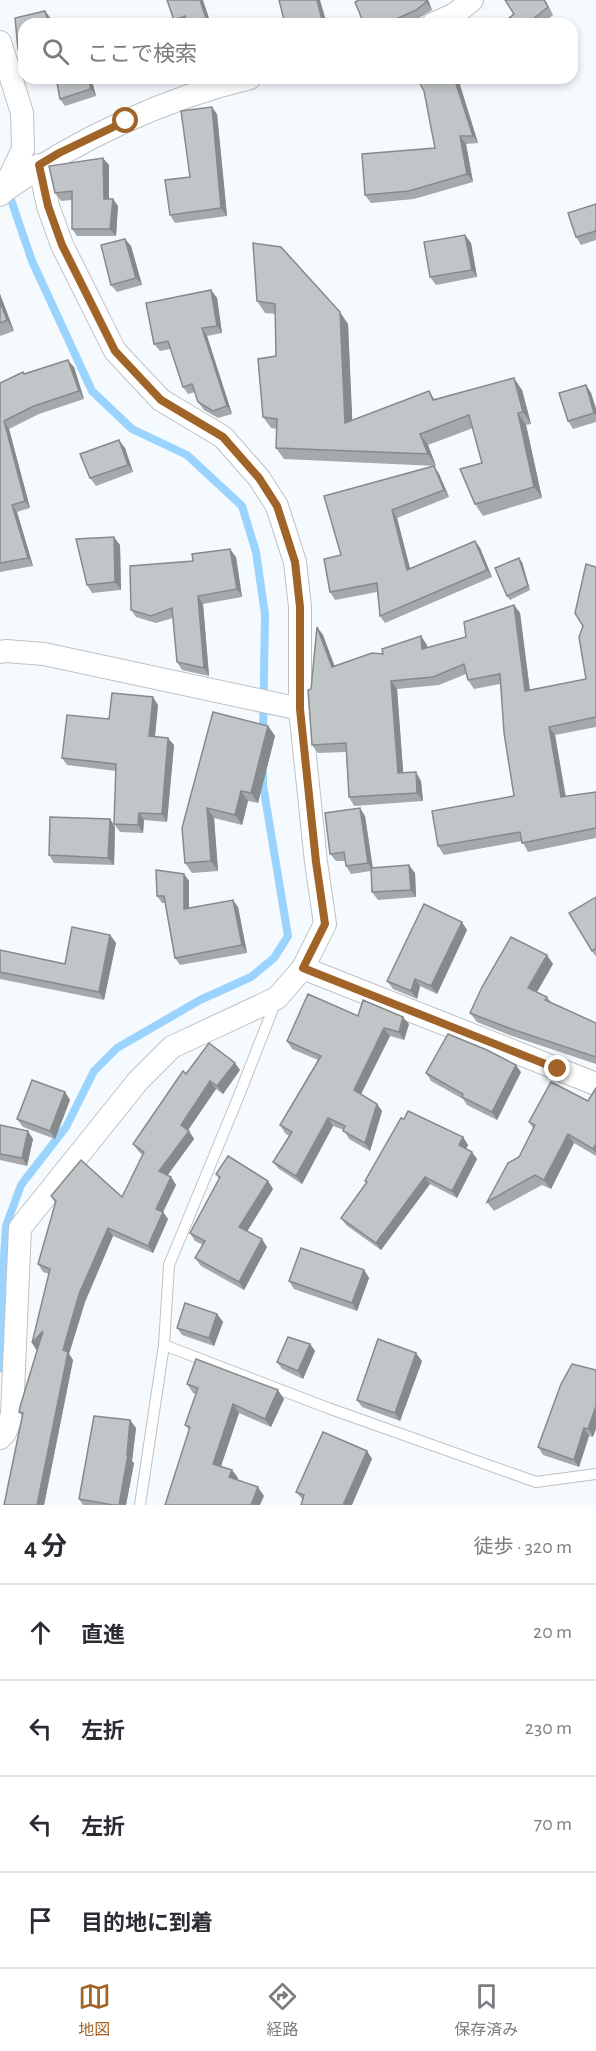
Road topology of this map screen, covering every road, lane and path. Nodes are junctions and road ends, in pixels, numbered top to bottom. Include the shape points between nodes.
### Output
1 (472, 0) edge
2 (446, 18) edge
3 (0, 42) edge
4 (223, 84) edge
5 (39, 165) junction
6 (2, 193) edge
7 (0, 652) edge
8 (300, 709) junction
9 (303, 968) junction
10 (277, 998) junction
11 (596, 1084) edge
12 (164, 1345) junction
13 (0, 1438) edge
14 (596, 1473) edge
15 (140, 1505) edge

1 - 2 street
3 - 6 street via 22,113 23,149
4 - 5 street via 126,121
5 - 6 street
5 - 8 street via 62,245 115,351 161,400 223,437 259,478 277,506 295,562 299,596
7 - 8 street via 44,654
8 - 9 street via 325,924
9 - 10 street
9 - 11 street
10 - 12 lane via 169,1265
10 - 13 street via 172,1047 138,1081 20,1228 12,1415
12 - 14 lane via 536,1482
12 - 15 lane

